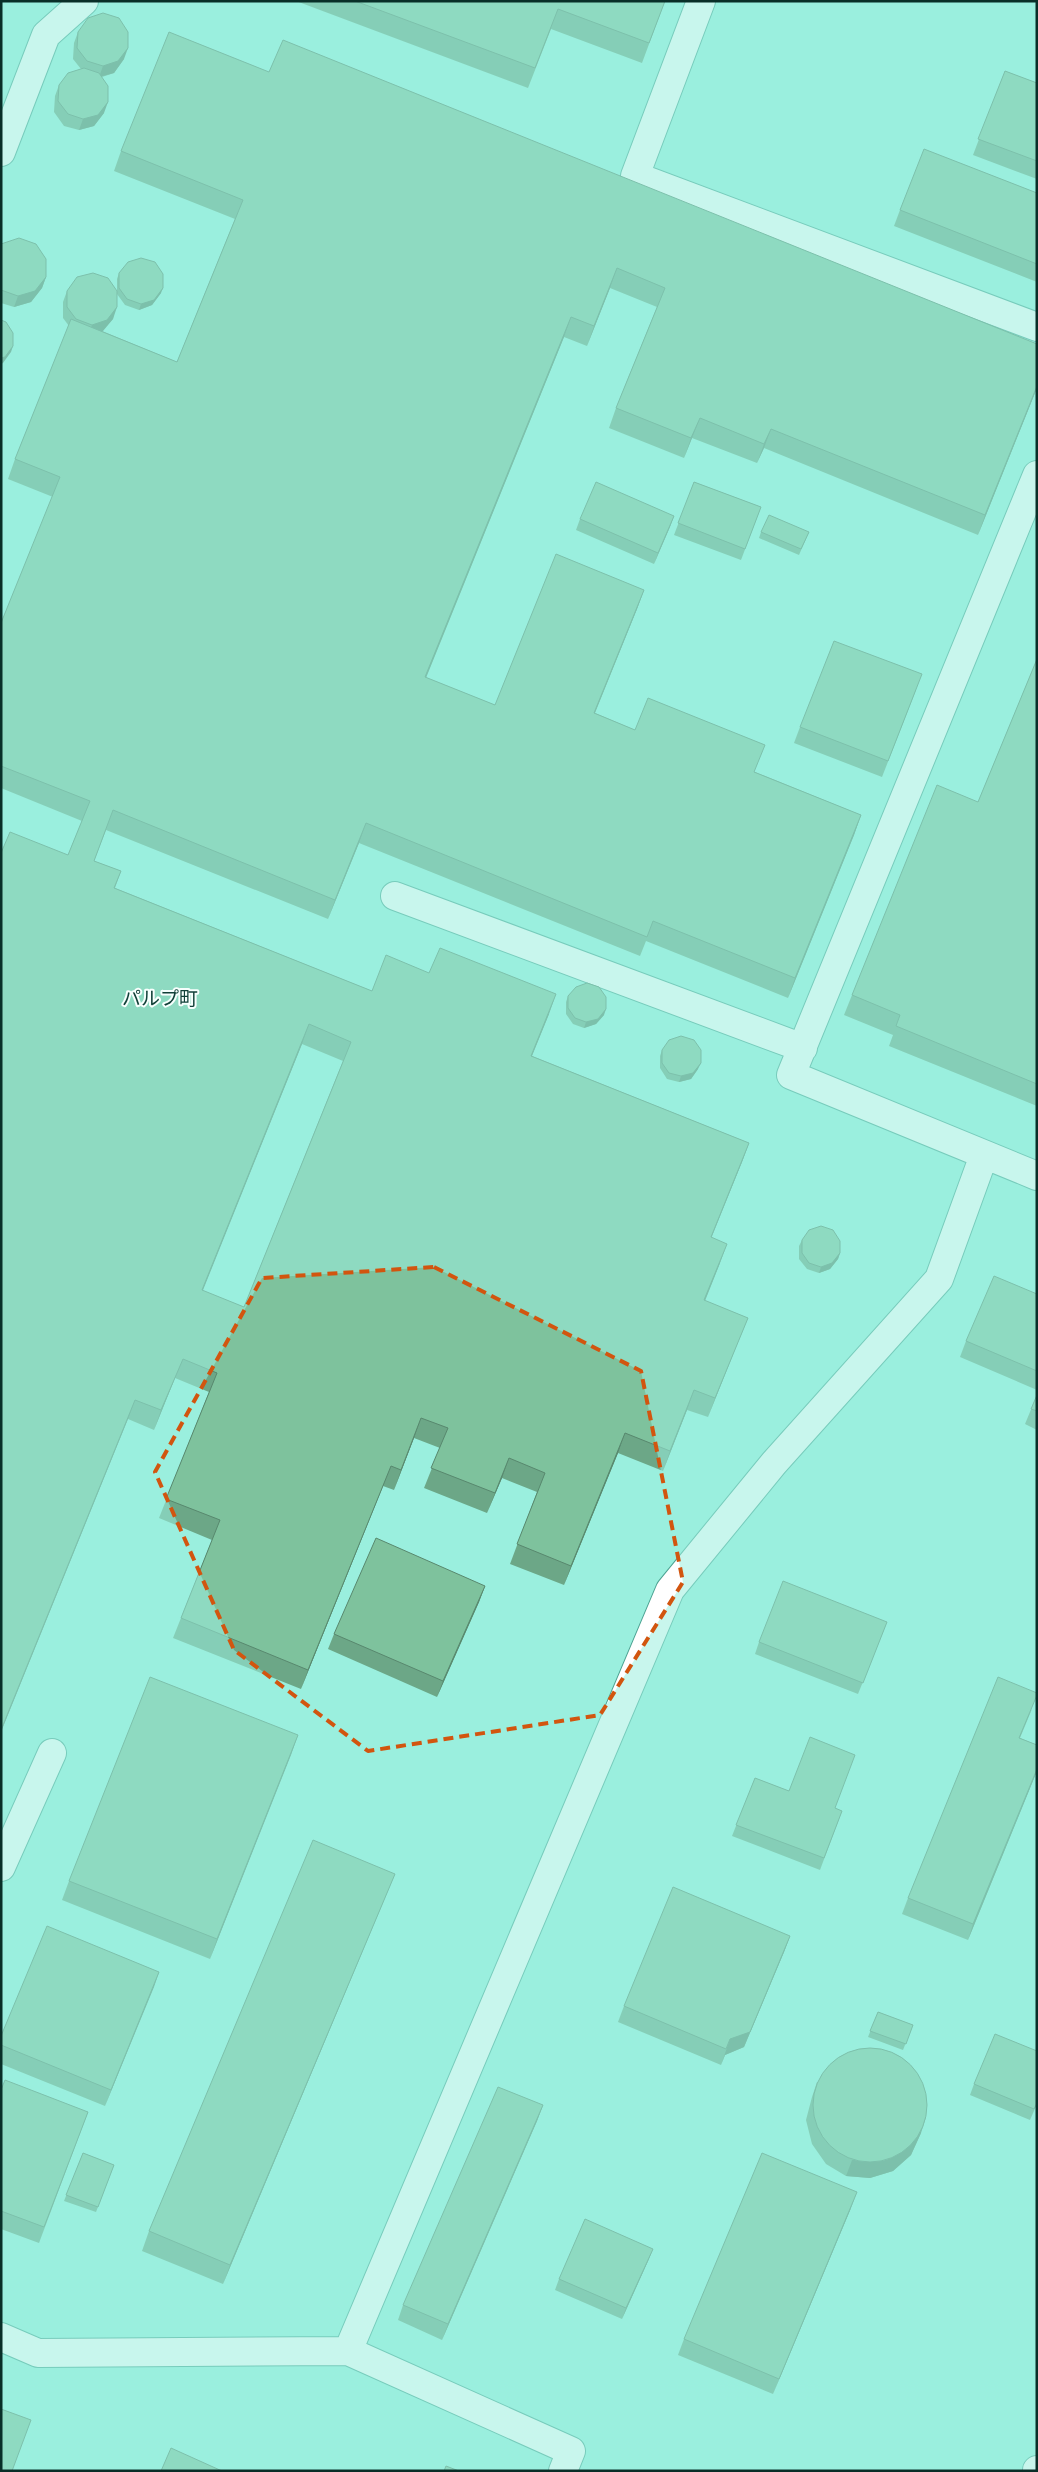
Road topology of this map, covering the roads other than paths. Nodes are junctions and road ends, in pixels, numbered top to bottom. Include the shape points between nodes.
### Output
1 (84, 1) edge
2 (702, 1) edge
3 (1, 152) edge
4 (1037, 327) edge
5 (1037, 475) edge
6 (395, 896) dead end
7 (804, 1048) junction
8 (984, 1155) junction
9 (1037, 1176) edge
10 (52, 1753) dead end
11 (1, 1868) edge
12 (1, 2337) edge
13 (348, 2351) junction
14 (563, 2471) edge

1 - 3 lane via 46,35
2 - 4 lane via 635,176
5 - 7 lane
6 - 7 lane
7 - 8 lane via 791,1075
8 - 9 lane
8 - 13 lane via 939,1280 774,1463 670,1590
10 - 11 lane
12 - 13 lane via 38,2352
13 - 14 lane via 571,2452

